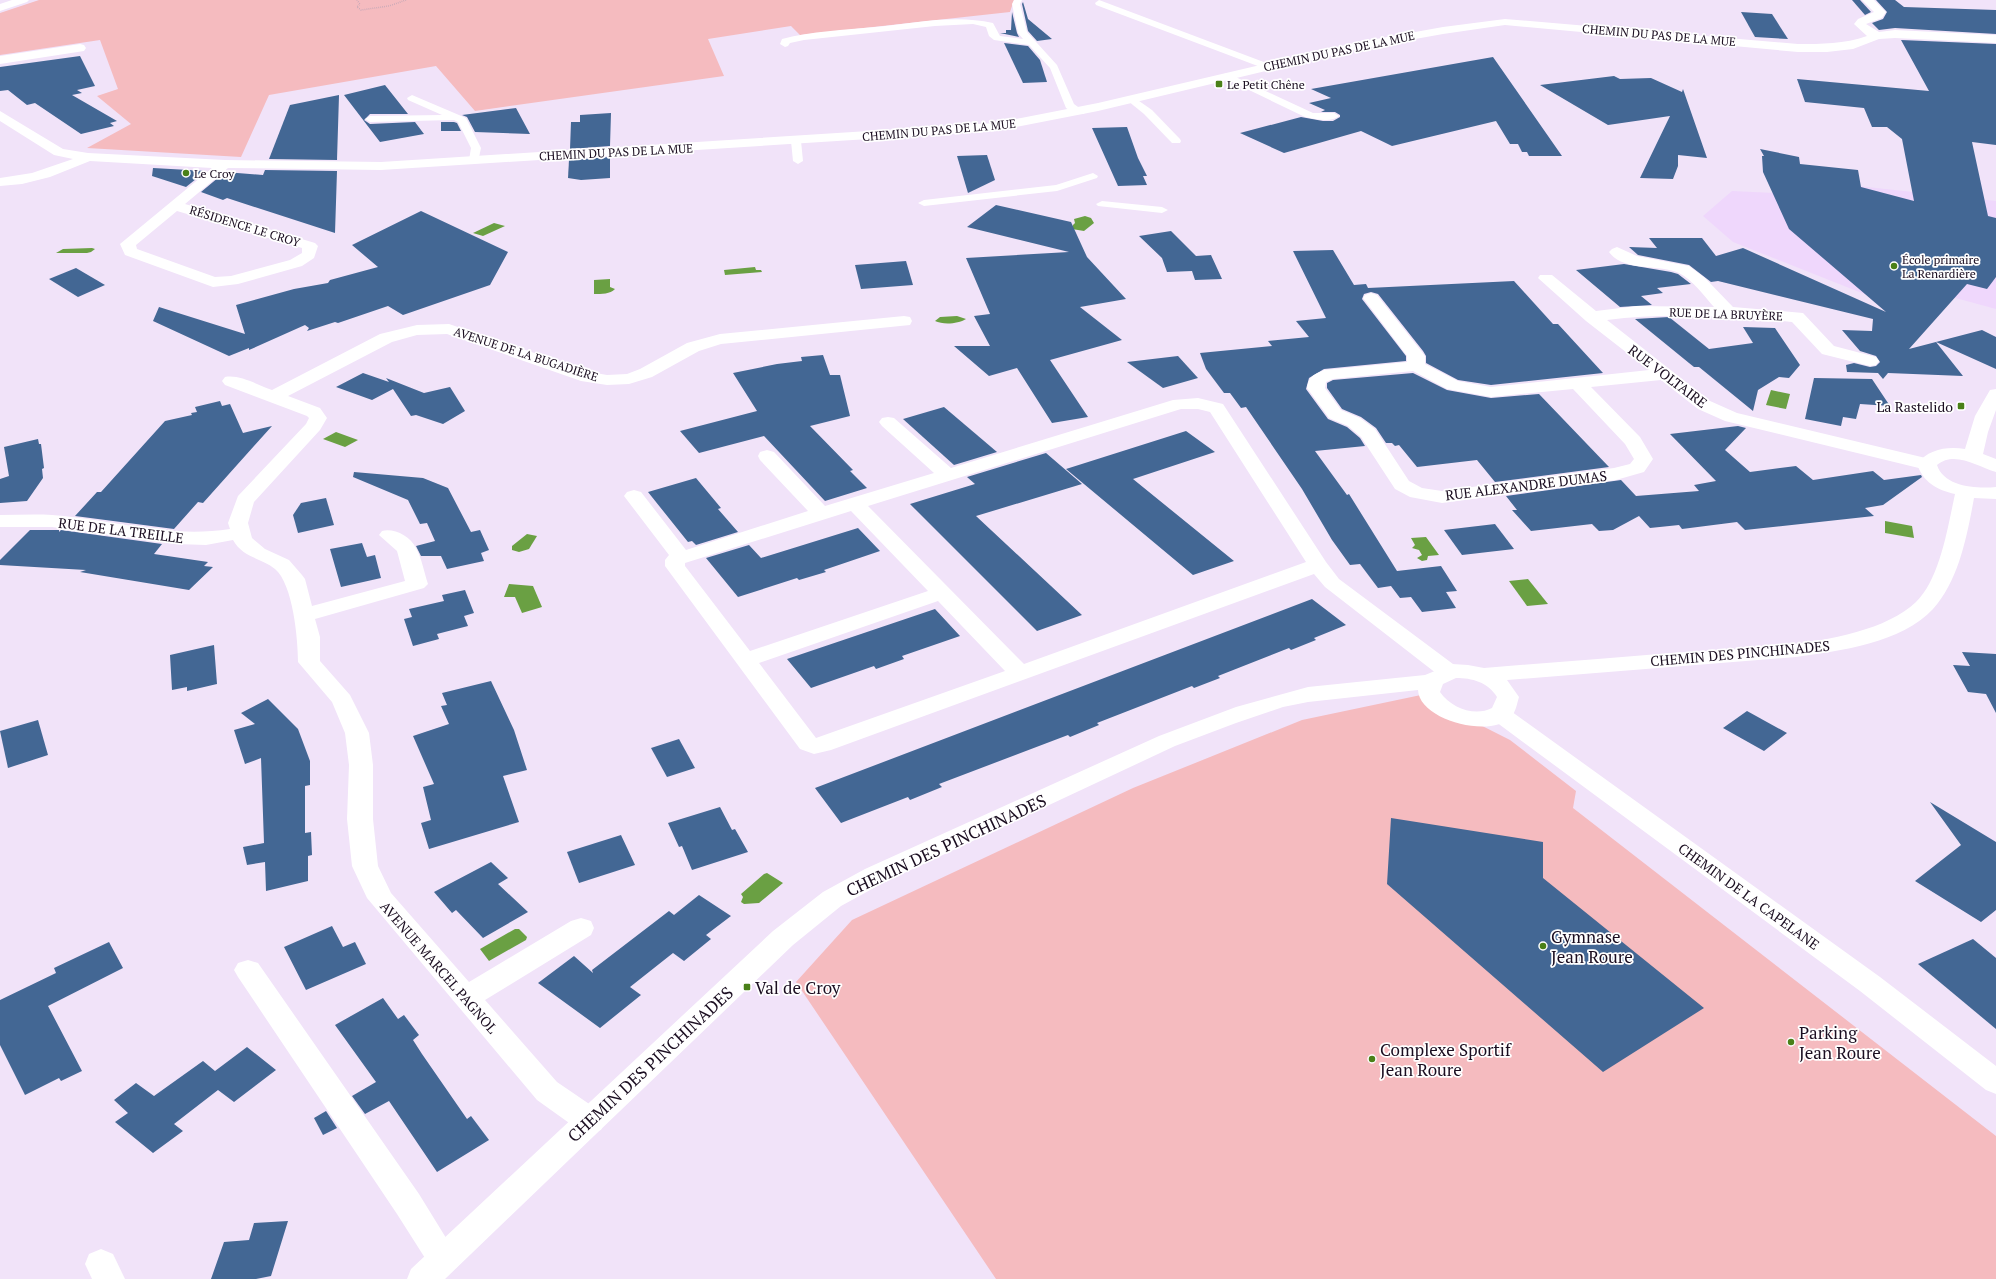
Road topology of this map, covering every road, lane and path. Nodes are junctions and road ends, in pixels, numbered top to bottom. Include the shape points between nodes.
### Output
1 (23, 0) edge
2 (357, 0) edge
3 (406, 0) edge
4 (1018, 0) edge
5 (1868, 0) edge
6 (1099, 3) dead end
7 (0, 8) edge
8 (1877, 36) junction
9 (1996, 40) edge
10 (1033, 43) junction
11 (785, 44) dead end
12 (80, 48) dead end
13 (0, 60) edge
14 (1266, 66) junction
15 (1227, 76) junction
16 (412, 98) dead end
17 (1132, 99) junction
18 (1080, 112) junction
19 (1334, 116) dead end
20 (2, 118) edge
21 (457, 118) junction
22 (370, 119) dead end
23 (796, 141) junction
24 (1176, 141) dead end
25 (88, 157) junction
26 (474, 160) junction
27 (798, 161) dead end
28 (226, 164) junction
29 (1093, 176) dead end
30 (0, 182) edge
31 (924, 203) dead end
32 (1102, 204) dead end
33 (175, 206) junction
34 (1162, 210) dead end
35 (1617, 252) dead end
36 (1546, 278) dead end
37 (1371, 298) dead end
38 (1729, 312) junction
39 (1592, 317) junction
40 (904, 321) dead end
41 (1870, 361) dead end
42 (1416, 366) junction
43 (1664, 374) junction
44 (231, 381) dead end
45 (1578, 384) junction
46 (1996, 394) edge
47 (274, 396) junction
48 (888, 422) dead end
49 (767, 456) dead end
50 (1973, 457) junction
51 (1927, 464) junction
52 (1996, 466) edge
53 (948, 475) junction
54 (1965, 492) junction
55 (1996, 493) edge
56 (634, 496) dead end
57 (854, 504) junction
58 (821, 514) junction
59 (0, 521) edge
60 (241, 533) junction
61 (389, 535) dead end
62 (680, 558) junction
63 (1318, 565) junction
64 (941, 593) junction
65 (305, 615) junction
66 (745, 660) junction
67 (1545, 668) junction
68 (1020, 674) junction
69 (1482, 674) junction
70 (1440, 677) junction
71 (1360, 688) junction
72 (1502, 702) junction
73 (1440, 708) junction
74 (581, 928) dead end
75 (248, 970) dead end
76 (466, 998) junction
77 (1996, 1082) edge
78 (590, 1120) junction
79 (433, 1269) edge

1 - 7 street
2 - 3 path via 360,4 357,7 361,10 390,6
4 - 10 lane via 1016,4 1023,33
5 - 8 street via 1880,12 1878,16 1860,24
6 - 14 lane
8 - 9 street, CHEMIN DU PAS DE LA MUE via 1895,34
8 - 14 street, CHEMIN DU PAS DE LA MUE via 1853,45 1798,48 1505,22 1330,50
10 - 11 lane via 997,38 990,25 973,21 804,37 785,41
10 - 18 lane via 1054,67 1070,106
12 - 13 street
14 - 15 street, CHEMIN DU PAS DE LA MUE
15 - 17 street, CHEMIN DU PAS DE LA MUE
15 - 19 lane via 1309,115
16 - 21 lane
17 - 18 street, CHEMIN DU PAS DE LA MUE
17 - 24 lane
18 - 23 street, CHEMIN DU PAS DE LA MUE via 995,127
20 - 25 street, CHEMIN DU PAS DE LA MUE via 59,152
21 - 22 lane
21 - 26 lane via 462,120 476,148
23 - 26 street, CHEMIN DU PAS DE LA MUE
23 - 27 lane
25 - 28 street, CHEMIN DU PAS DE LA MUE
25 - 30 street via 73,165 25,179
26 - 28 street, CHEMIN DU PAS DE LA MUE via 381,166
28 - 33 street, RÉSIDENCE LE CROY
29 - 31 lane via 1057,188
32 - 34 lane
33 - 33 street, RÉSIDENCE LE CROY via 128,244 130,252 213,282 232,281 296,263 309,255 310,246
35 - 38 street via 1633,260 1683,269 1699,281
36 - 39 street, RUE VOLTAIRE
37 - 42 street via 1416,356
38 - 39 street, RUE DE LA BRUYÈRE via 1637,311
38 - 41 street, RUE DE LA BRUYÈRE via 1797,317 1828,350
39 - 43 street, RUE VOLTAIRE
40 - 47 street, AVENUE DE LA BUGADIÈRE via 720,339 693,347 646,373 607,380 587,377 449,329 426,328 386,338
42 - 45 street via 1453,385 1491,392
42 - 45 street, RUE ALEXANDRE DUMAS via 1330,374 1317,379 1316,388 1335,414 1354,422 1368,433 1402,485 1417,493 1442,497 1616,474 1637,468 1644,459 1633,441
43 - 45 street
43 - 51 street, RUE VOLTAIRE via 1704,405 1731,417
44 - 47 street
46 - 50 street via 1988,405
47 - 60 street via 314,412 318,418 314,426 246,500 238,523
48 - 53 street
49 - 58 street
50 - 51 street via 1942,455 1932,458
50 - 52 street
51 - 54 street via 1927,470 1940,482
53 - 57 street
53 - 63 street via 1179,404 1209,404 1217,408
54 - 55 street
54 - 67 street, CHEMIN DES PINCHINADES via 1956,536 1935,592 1925,606 1906,619 1872,635 1841,644 1796,650
56 - 62 street
57 - 58 street
57 - 64 street
58 - 62 street
59 - 60 street, RUE DE LA TREILLE via 52,521 183,538 206,539
60 - 65 street, AVENUE MARCEL PAGNOL via 243,542 258,553 282,564 295,579
61 - 65 street via 406,548 417,584
62 - 66 street via 675,560 675,566
63 - 68 street
63 - 70 street via 1332,583
64 - 66 street
64 - 68 street
65 - 76 street, AVENUE MARCEL PAGNOL via 310,662 342,700 357,733 361,765 360,819 365,866 380,898
66 - 68 street via 808,744 814,746 823,745
67 - 69 street, CHEMIN DES PINCHINADES
67 - 72 street, CHEMIN DES PINCHINADES via 1522,678
69 - 70 street via 1461,671
69 - 72 street via 1499,684
70 - 71 street, CHEMIN DES PINCHINADES
70 - 73 street via 1429,688 1430,695
71 - 73 street, CHEMIN DES PINCHINADES
71 - 78 street, CHEMIN DES PINCHINADES via 1291,699 1206,725 874,876 832,900 783,938
72 - 73 street via 1481,719 1459,717
72 - 77 street, CHEMIN DE LA CAPELANE
74 - 76 street
75 - 79 street via 408,1204
76 - 78 street, AVENUE MARCEL PAGNOL via 547,1091
78 - 79 street, CHEMIN DES PINCHINADES

